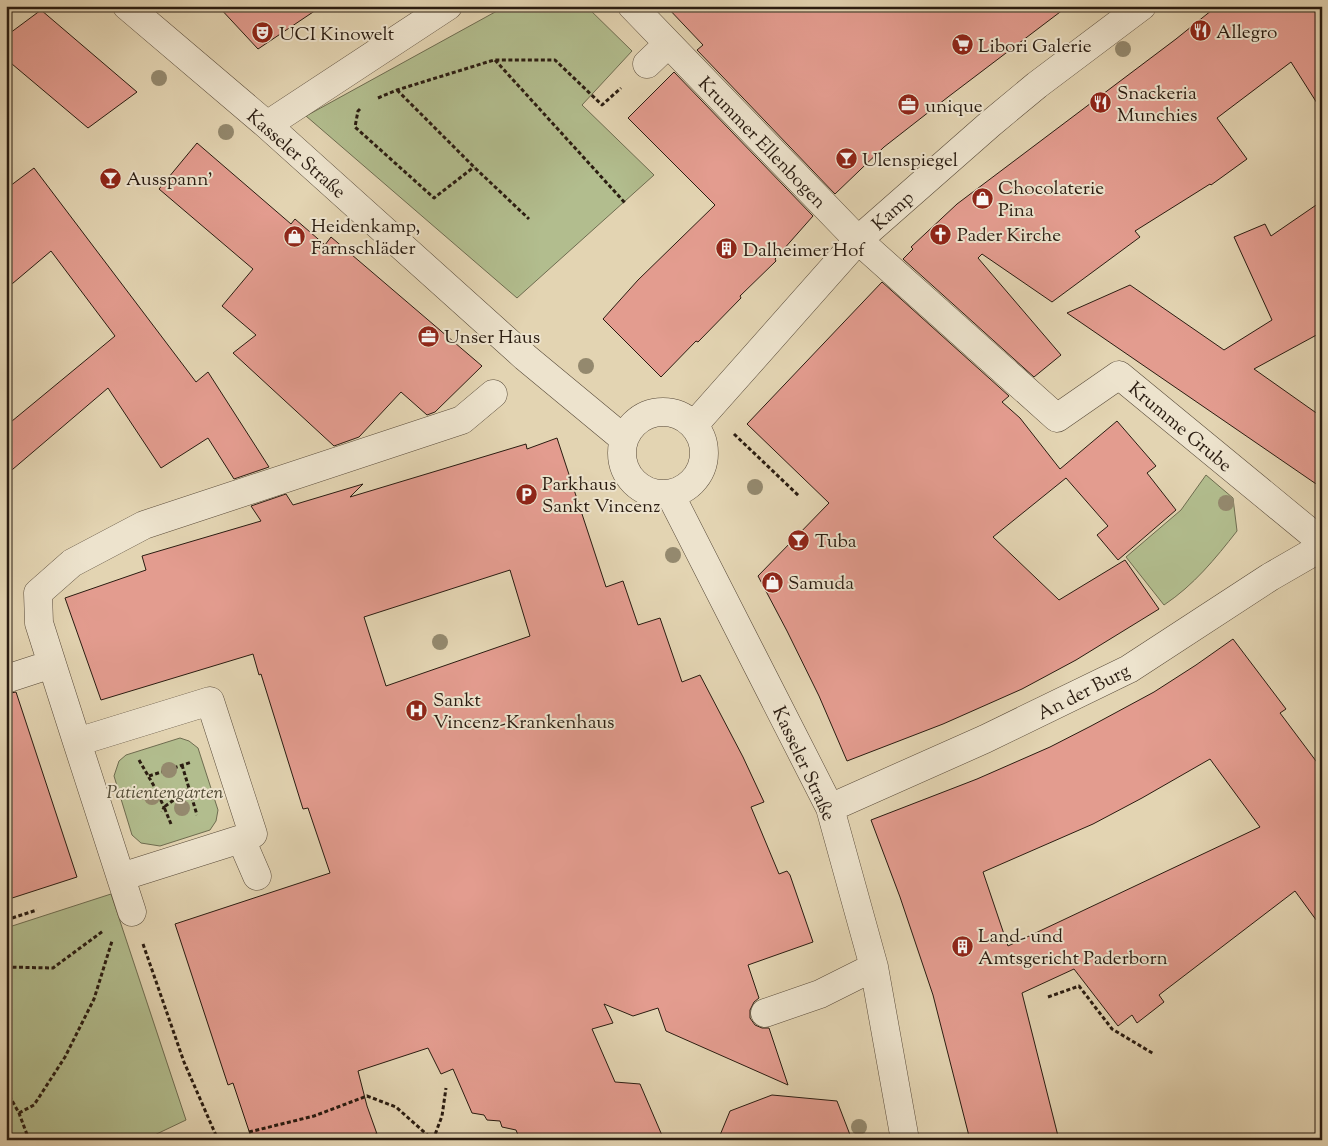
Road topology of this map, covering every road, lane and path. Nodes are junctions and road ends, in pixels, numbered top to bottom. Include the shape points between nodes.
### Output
1 (127, 6) edge
2 (448, 6) edge
3 (632, 6) edge
4 (1142, 6) edge
5 (668, 44) junction
6 (494, 60) junction
7 (647, 64) joint
8 (398, 90) junction
9 (374, 99) dead end
10 (362, 106) dead end
11 (266, 125) junction
12 (474, 167) junction
13 (626, 204) dead end
14 (529, 219) dead end
15 (858, 240) junction
16 (493, 394) dead end
17 (701, 417) junction
18 (624, 439) junction
19 (670, 494) junction
20 (799, 496) dead end
21 (1322, 542) edge
22 (1322, 548) edge
23 (52, 664) junction
24 (6, 679) edge
25 (123, 728) junction
26 (77, 742) junction
27 (197, 760) dead end
28 (182, 765) junction
29 (148, 776) junction
30 (190, 789) junction
31 (164, 807) junction
32 (830, 808) junction
33 (162, 812) dead end
34 (189, 819) dead end
35 (241, 839) junction
36 (257, 876) dead end
37 (121, 877) junction
38 (37, 910) dead end
39 (122, 918) junction
40 (6, 920) edge
41 (6, 967) edge
42 (874, 967) junction
43 (1048, 997) dead end
44 (764, 1014) dead end
45 (1154, 1054) dead end
46 (446, 1088) dead end
47 (6, 1090) edge
48 (19, 1113) junction
49 (249, 1132) dead end
50 (29, 1140) edge
51 (218, 1140) edge
52 (433, 1140) edge
53 (906, 1140) edge

1 - 11 street, Kasseler Straße
2 - 11 street
3 - 5 street, Krummer Ellenbogen
4 - 15 street, Kamp via 1037,85
5 - 7 street
5 - 15 street, Krummer Ellenbogen
6 - 7 path via 555,60 602,105
6 - 8 path
6 - 13 path
8 - 9 path
8 - 12 path
10 - 12 path via 355,127 434,198
11 - 18 street, Kasseler Straße via 525,357
12 - 14 path
15 - 17 street, Kamp
15 - 21 street, Krumme Grube via 1057,418 1119,374
16 - 23 street via 462,420 144,525 72,563 38,593 39,623
17 - 18 street via 655,412 631,426
17 - 19 street via 704,460 700,472 692,483
17 - 20 path
18 - 19 street via 622,459 629,478 646,491
19 - 32 street, Kasseler Straße
22 - 32 street, An der Burg via 1270,577 1129,669 985,739
23 - 24 street
23 - 26 street
25 - 26 street
25 - 29 path
25 - 35 street via 210,701 253,834
26 - 37 street
27 - 28 path
28 - 29 path
28 - 30 path
29 - 31 path
30 - 31 path
30 - 34 path via 198,816
31 - 33 path
32 - 42 street, Kasseler Straße
35 - 36 street
35 - 37 street
37 - 39 street
38 - 40 path
39 - 41 path via 54,968
39 - 48 path via 94,999 65,1056 34,1104
39 - 51 path
42 - 44 street via 820,994
42 - 53 street, Kasseler Straße
43 - 45 path via 1079,986 1112,1029
46 - 52 path via 442,1116
47 - 48 path
48 - 50 path
49 - 52 path via 314,1116 367,1096 396,1107

